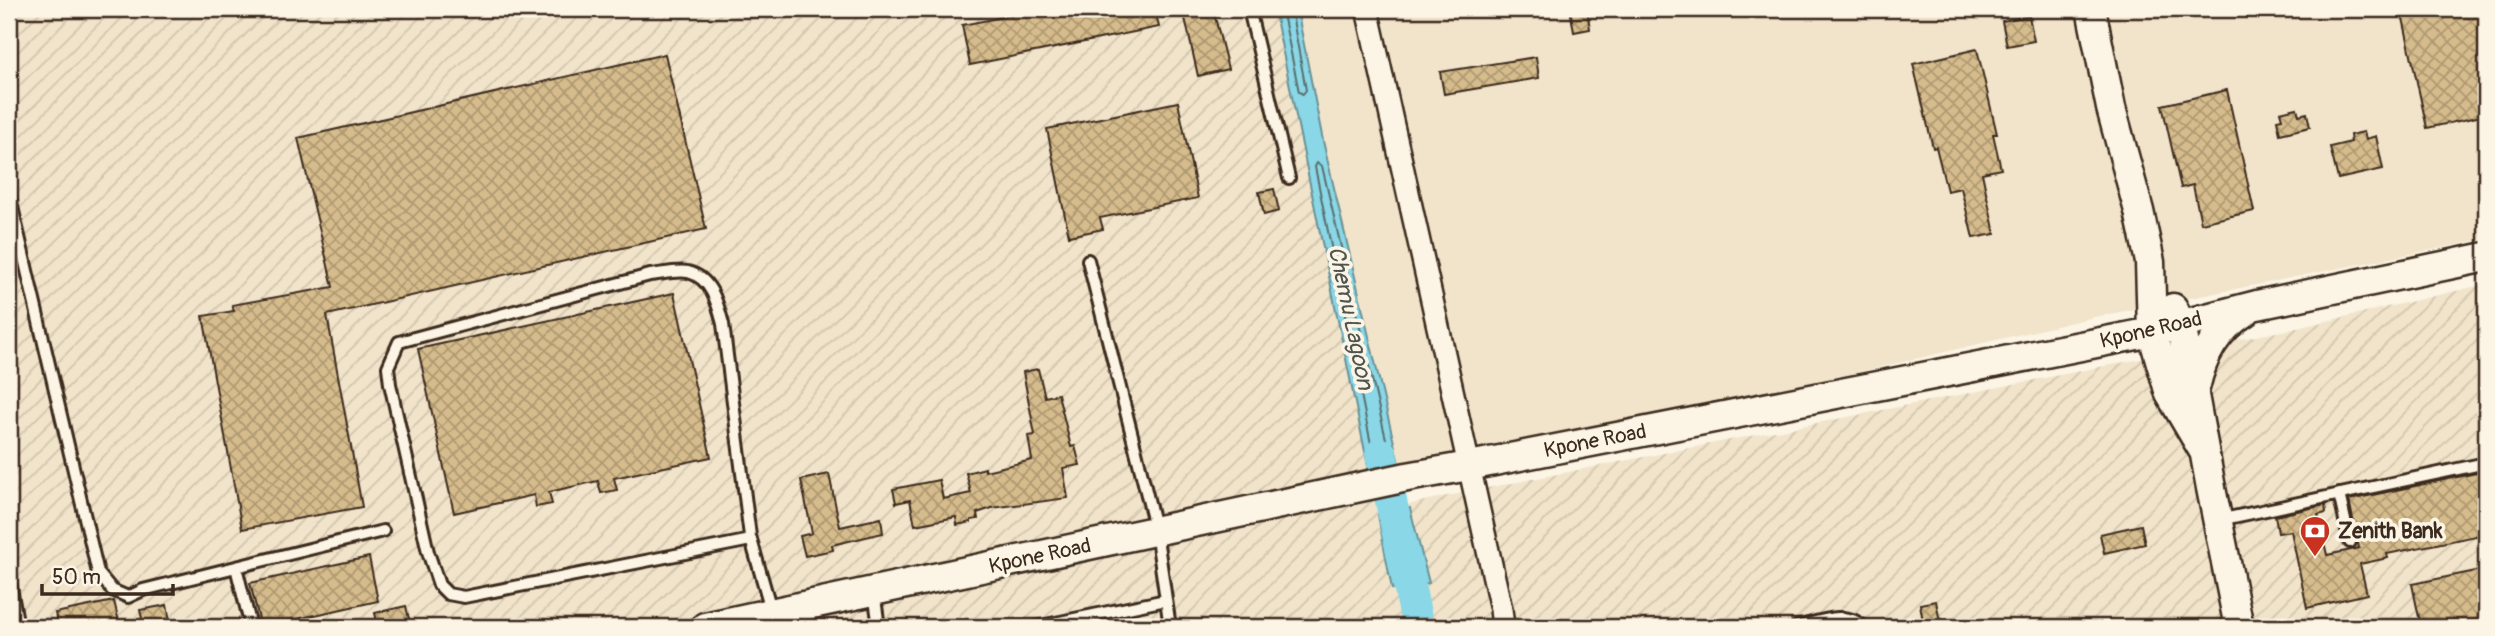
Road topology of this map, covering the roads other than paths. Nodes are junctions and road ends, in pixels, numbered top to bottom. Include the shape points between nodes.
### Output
1 (1248, 9) edge
2 (1367, 9) edge
3 (2091, 9) edge
4 (1289, 178) dead end
5 (9, 194) edge
6 (2486, 257) edge
7 (1088, 260) dead end
8 (2150, 262) junction
9 (2257, 304) junction
10 (2181, 324) junction
11 (2152, 332) junction
12 (2194, 391) junction
13 (2203, 450) junction
14 (2486, 463) edge
15 (1469, 467) junction
16 (2339, 494) junction
17 (2217, 520) junction
18 (383, 531) dead end
19 (1156, 531) junction
20 (751, 540) junction
21 (2350, 542) dead end
22 (236, 566) junction
23 (9, 577) edge
24 (874, 592) junction
25 (1166, 600) junction
26 (775, 620) edge
27 (18, 627) edge
28 (251, 627) edge
29 (705, 627) edge
30 (879, 627) edge
31 (1036, 627) edge
32 (1170, 627) edge
33 (1503, 627) edge
34 (1796, 627) edge
35 (1863, 627) edge
36 (2239, 627) edge

1 - 4 lane
2 - 15 street
3 - 8 main road
5 - 22 lane via 98,573 112,590 128,597
6 - 9 main road, Kpone Road
7 - 19 lane
8 - 10 main road
8 - 11 main road
9 - 10 main road, Kpone Road
9 - 12 main road via 2218,333 2200,366
10 - 11 main road, Kpone Road
10 - 12 main road
11 - 13 main road via 2170,394
11 - 15 main road, Kpone Road
12 - 13 main road
13 - 17 main road
14 - 16 lane
15 - 19 main road, Kpone Road
15 - 33 street
16 - 17 lane
16 - 21 lane
17 - 36 main road
18 - 22 lane
19 - 24 main road, Kpone Road
19 - 25 lane
20 - 20 lane via 464,597 448,594 439,585 428,552 390,384 388,367 399,342 650,275 687,272 701,278 716,297 723,324
20 - 26 lane
22 - 28 lane
23 - 27 lane
24 - 26 main road, Kpone Road
24 - 30 lane
25 - 31 lane
25 - 32 lane
26 - 29 main road, Kpone Road
34 - 35 lane via 1848,618

